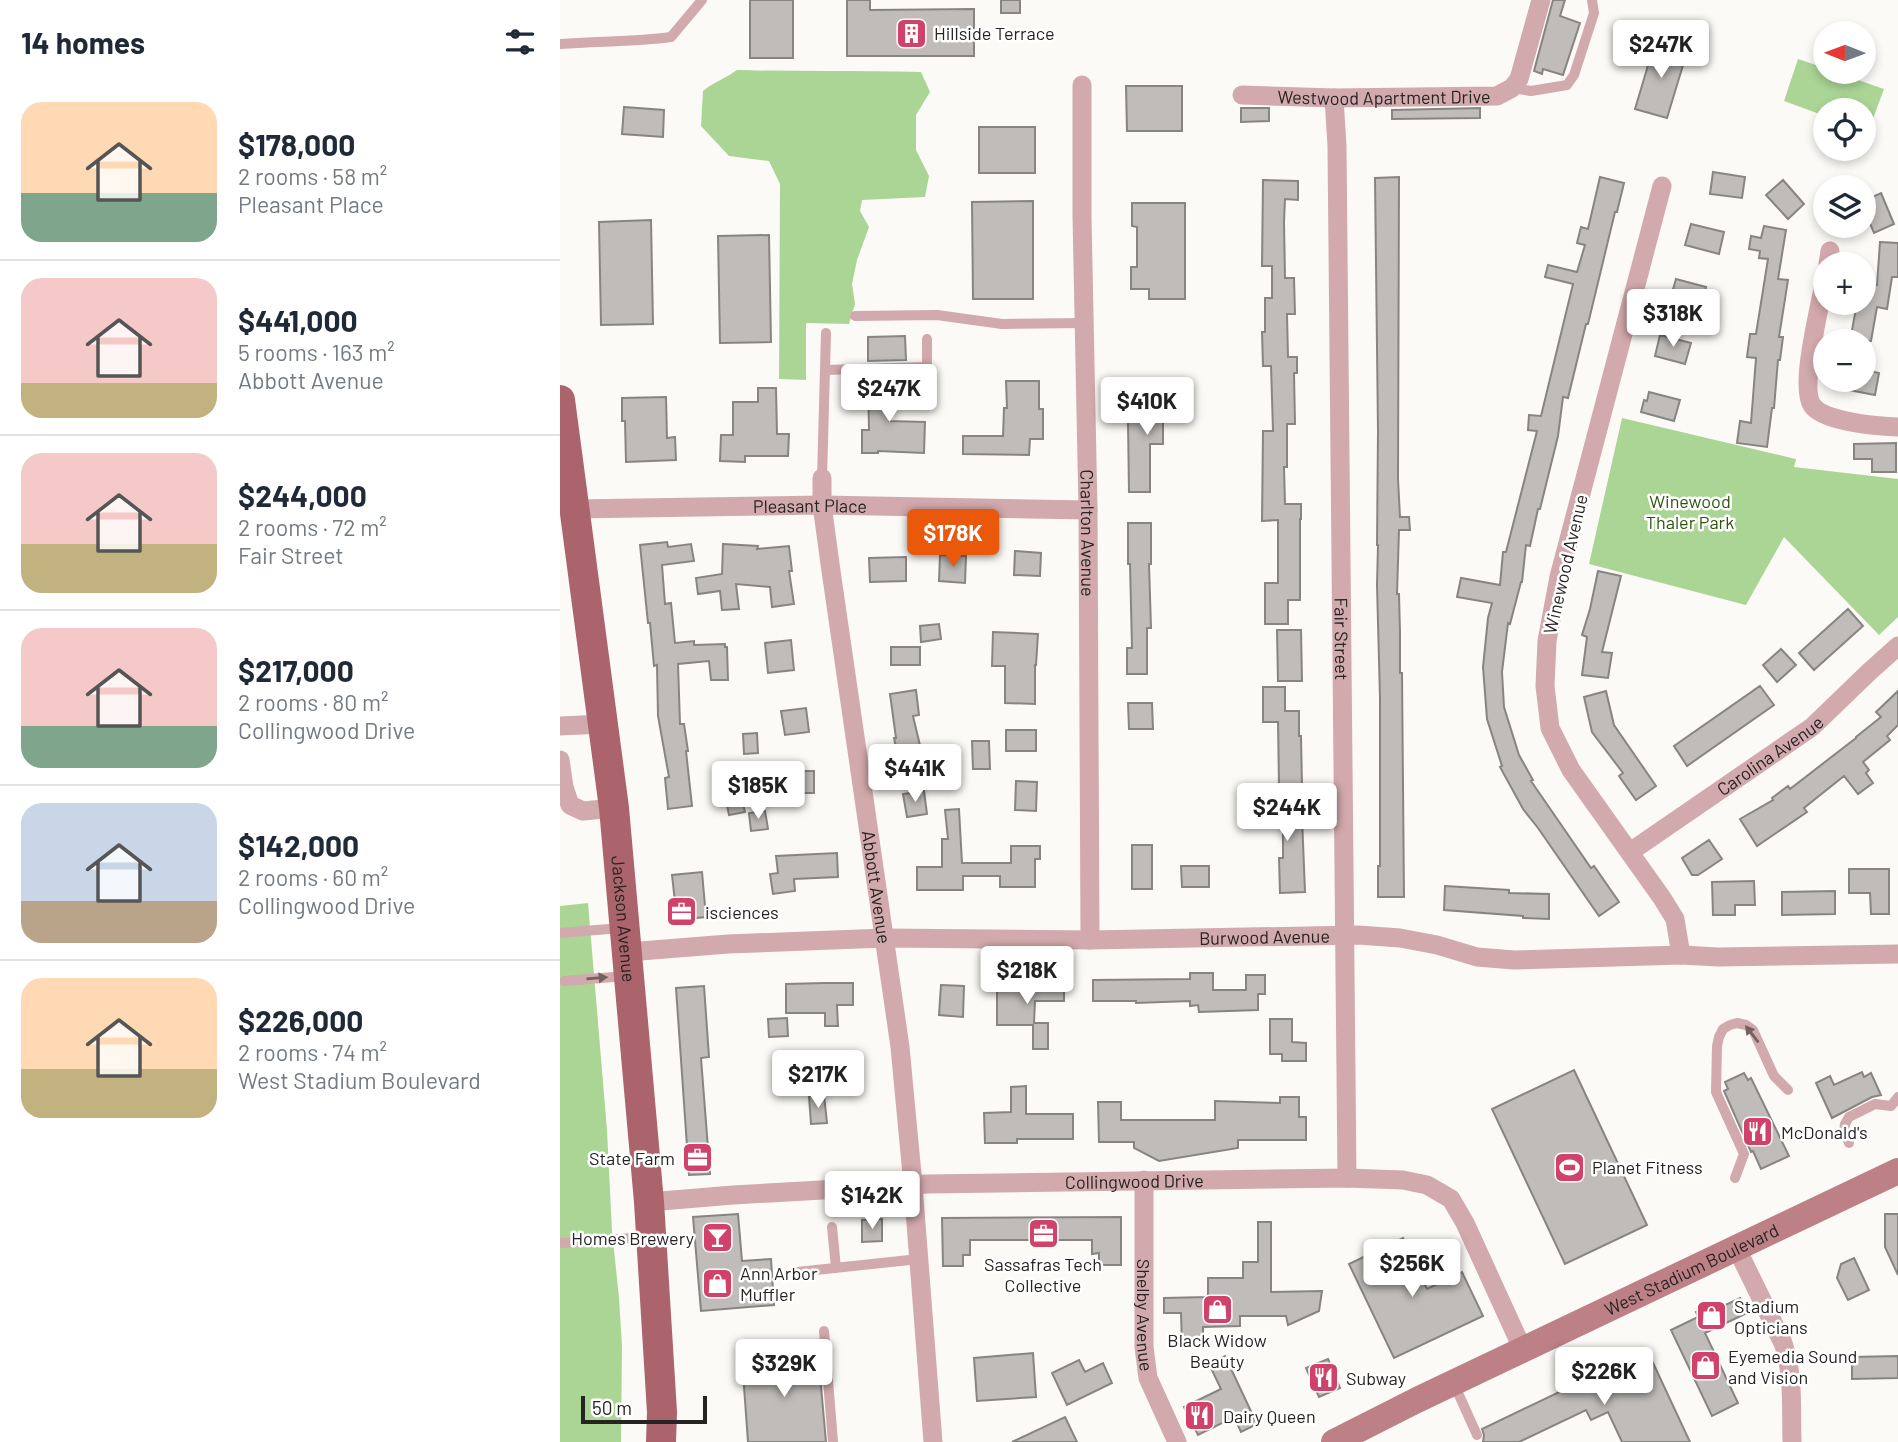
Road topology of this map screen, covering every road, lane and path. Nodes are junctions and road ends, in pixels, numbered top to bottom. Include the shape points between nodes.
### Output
1 (702, 0) edge
2 (1541, 0) edge
3 (1592, 0) edge
4 (560, 44) edge
5 (1082, 85) dead end
6 (1512, 88) junction
7 (1242, 95) dead end
8 (1334, 98) junction
9 (1661, 186) dead end
10 (1818, 315) edge
11 (855, 316) dead end
12 (1085, 323) junction
13 (826, 333) dead end
14 (927, 340) dead end
15 (825, 370) junction
16 (560, 400) edge
17 (1898, 427) edge
18 (822, 478) joint
19 (822, 505) junction
20 (574, 509) junction
21 (1088, 510) junction
22 (1898, 646) edge
23 (604, 724) junction
24 (560, 726) edge
25 (560, 760) edge
26 (614, 808) junction
27 (1629, 852) junction
28 (560, 933) edge
29 (1344, 935) junction
30 (885, 938) junction
31 (1090, 940) junction
32 (628, 952) junction
33 (1898, 954) edge
34 (1681, 956) junction
35 (564, 981) dead end
36 (1788, 1090) dead end
37 (1898, 1097) edge
38 (1849, 1143) dead end
39 (1898, 1171) edge
40 (1347, 1178) junction
41 (1735, 1178) dead end
42 (1144, 1180) junction
43 (914, 1185) junction
44 (649, 1202) junction
45 (832, 1227) dead end
46 (652, 1237) junction
47 (560, 1243) edge
48 (1737, 1249) junction
49 (919, 1259) junction
50 (836, 1268) junction
51 (797, 1272) dead end
52 (824, 1331) dead end
53 (1523, 1350) junction
54 (1454, 1383) junction
55 (1478, 1435) dead end
56 (661, 1442) edge
57 (833, 1442) edge
58 (933, 1442) edge
59 (1177, 1442) edge
60 (1334, 1442) edge
61 (1792, 1442) edge

1 - 4 lane via 671,37
2 - 6 street, Westwood Apartment Drive via 1519,79
3 - 6 lane via 1594,13 1567,85 1531,91
5 - 12 street, Charlton Avenue
6 - 8 street, Westwood Apartment Drive via 1497,96
7 - 8 street, Westwood Apartment Drive
8 - 29 street, Fair Street
9 - 27 street, Winewood Avenue via 1559,578 1547,641 1545,686 1550,728 1571,770
10 - 17 street via 1808,370 1807,394 1812,407 1869,426
11 - 12 lane via 937,315 1002,324
12 - 21 street, Charlton Avenue
13 - 15 lane, Abbott Avenue
14 - 15 lane via 927,367
15 - 18 lane, Abbott Avenue
16 - 20 main road, Jackson Avenue
18 - 19 street, Abbott Avenue
19 - 20 street, Pleasant Place
19 - 21 street, Pleasant Place
19 - 30 street, Abbott Avenue
20 - 23 main road, Jackson Avenue
21 - 31 street, Charlton Avenue
22 - 27 street, Carolina Avenue via 1812,727
23 - 24 street
23 - 26 main road, Jackson Avenue
25 - 26 street via 570,805 583,811
26 - 32 main road, Jackson Avenue
27 - 34 street, Winewood Avenue via 1675,919
28 - 32 lane
29 - 31 street, Burwood Avenue
29 - 34 street, Burwood Avenue via 1400,938 1477,957 1514,960
29 - 40 street, Fair Street
30 - 31 street, Burwood Avenue
30 - 32 street, Burwood Avenue
30 - 43 street, Abbott Avenue
35 -> 32 lane
32 - 44 main road, Jackson Avenue
33 - 34 street, Burwood Avenue
36 -> 41 lane via 1774,1076 1753,1030 1737,1023 1723,1029 1717,1046 1716,1092 1744,1154
37 - 38 lane via 1891,1106 1875,1104 1849,1117 1844,1131
39 - 48 main road, West Stadium Boulevard
40 - 42 street, Collingwood Drive
40 - 53 street, Collingwood Drive via 1403,1180 1427,1185 1451,1199
42 - 43 street, Collingwood Drive
42 - 59 street, Shelby Avenue via 1146,1365
43 - 44 street, Collingwood Drive
43 - 49 street, Abbott Avenue
44 - 46 main road, Jackson Avenue
45 - 50 lane
46 - 47 lane
46 - 56 main road, Jackson Avenue
48 - 53 main road, West Stadium Boulevard
48 - 61 street via 1789,1359
49 - 50 lane
49 - 58 street, Abbott Avenue
50 - 51 lane
52 - 57 lane
53 - 54 main road, West Stadium Boulevard
54 - 55 lane
54 - 60 main road, West Stadium Boulevard

